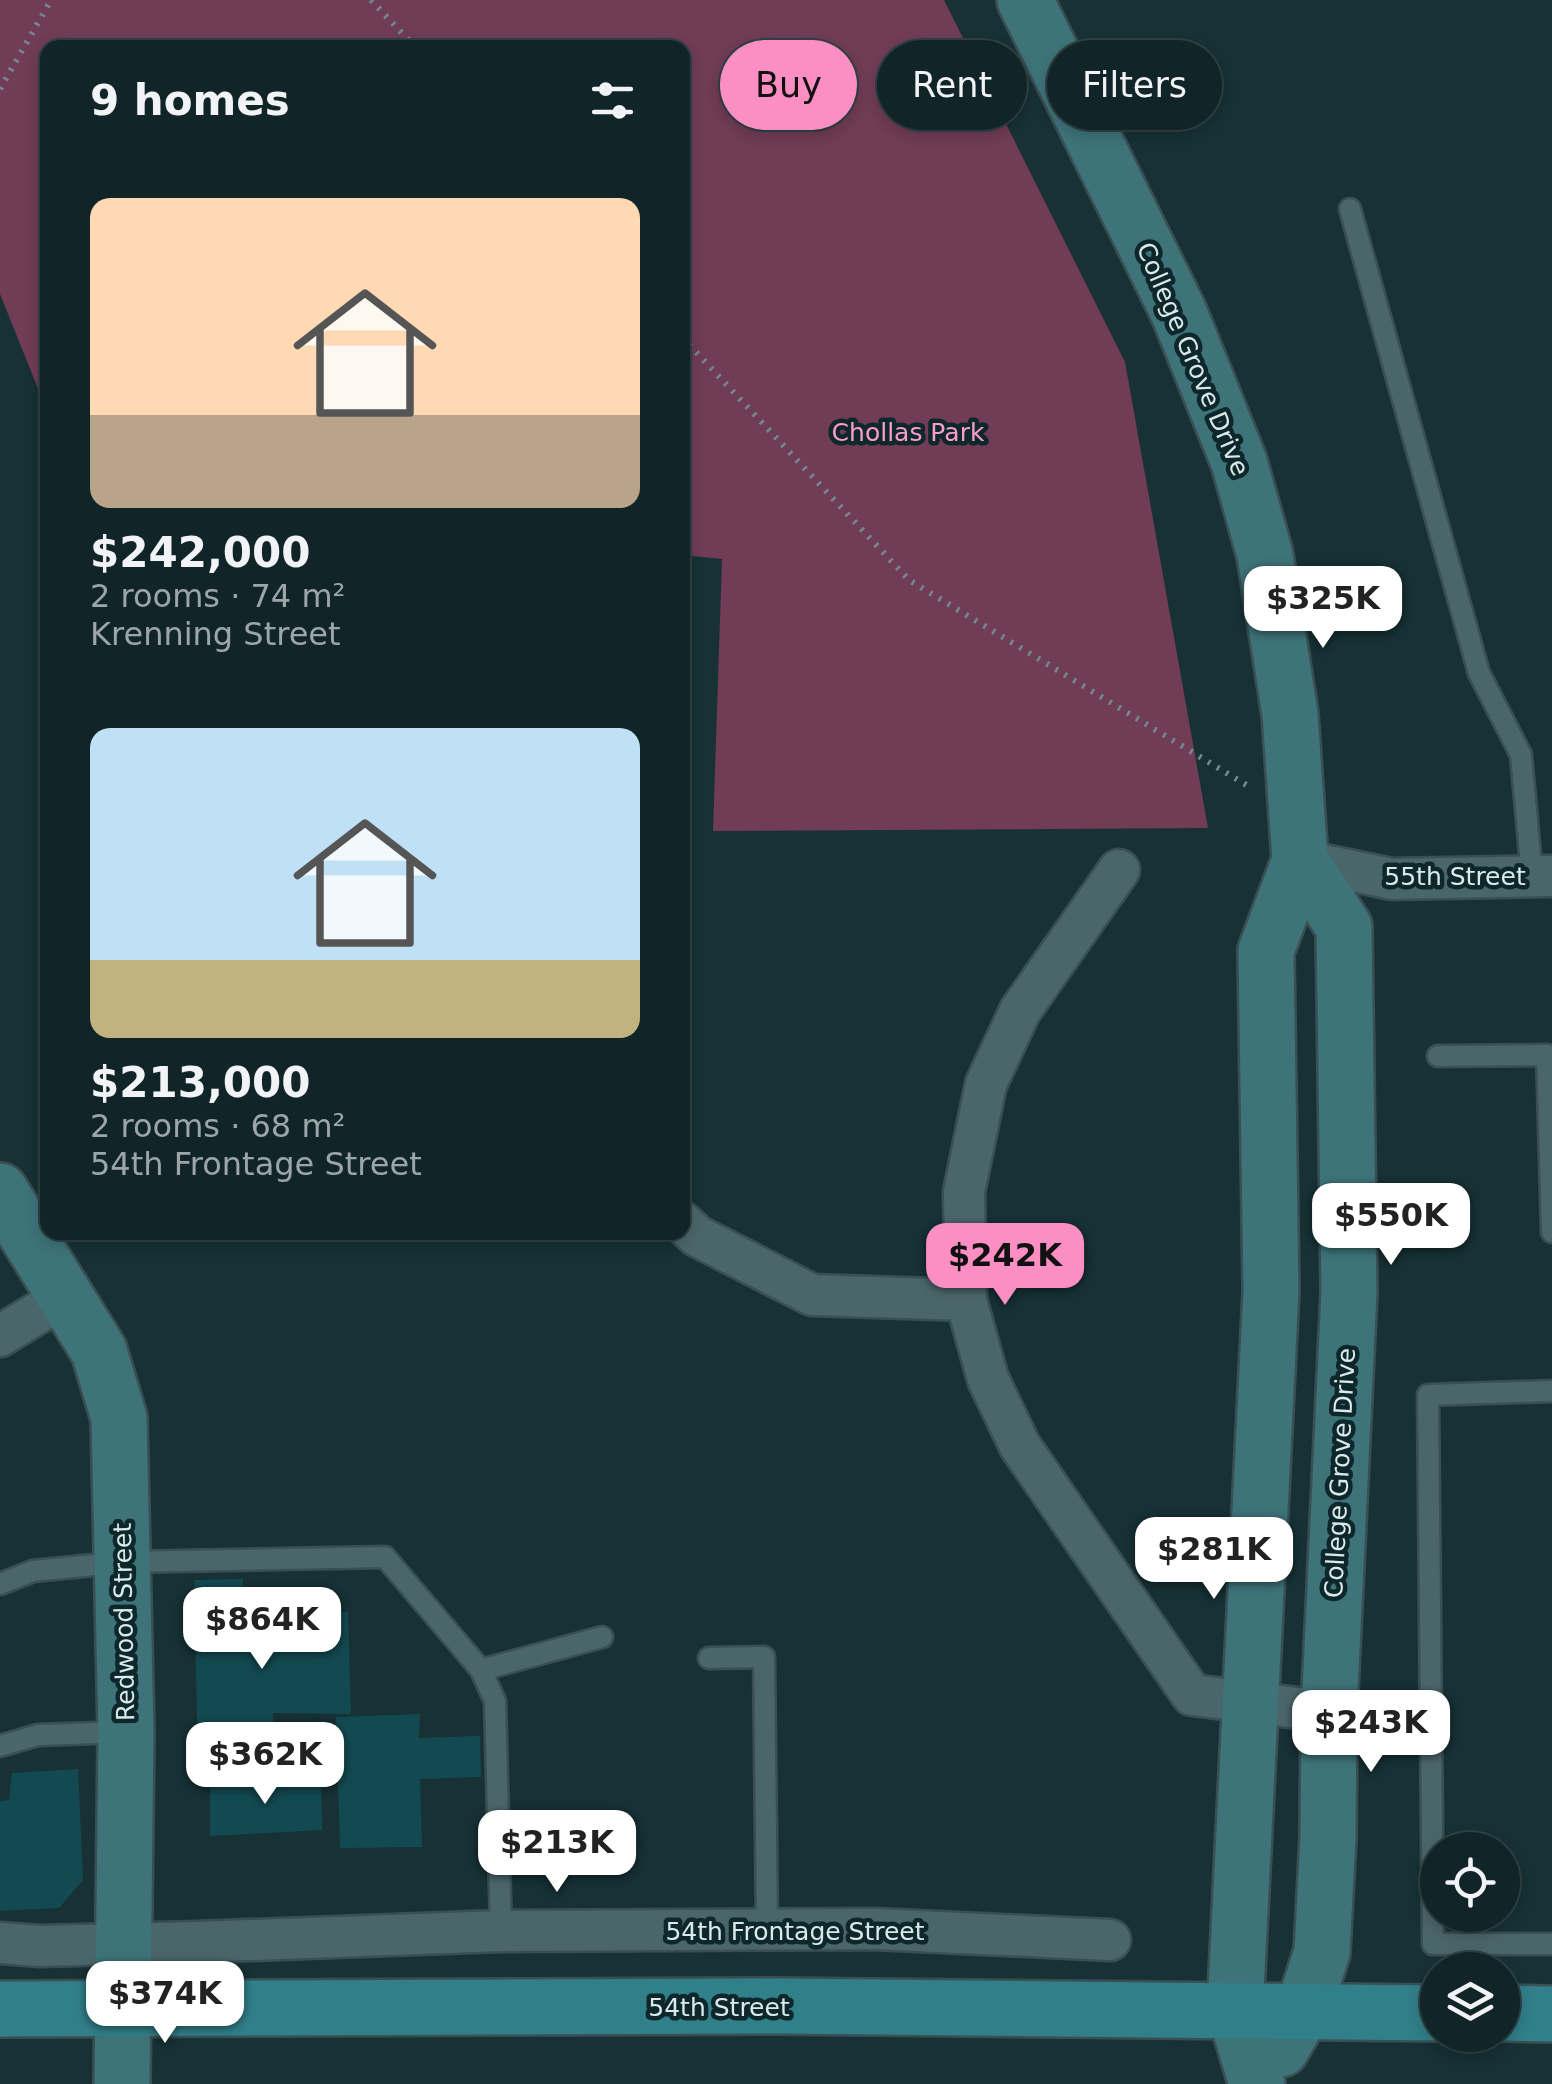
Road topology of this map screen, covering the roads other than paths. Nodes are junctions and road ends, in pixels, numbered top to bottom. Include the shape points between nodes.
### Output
1 (1026, 0) edge
2 (1350, 209) dead end
3 (1298, 837) junction
4 (1119, 870) dead end
5 (1542, 876) edge
6 (1438, 1056) dead end
7 (0, 1191) edge
8 (690, 1229) edge
9 (1552, 1232) edge
10 (67, 1296) junction
11 (966, 1300) junction
12 (0, 1336) edge
13 (1552, 1391) edge
14 (124, 1562) junction
15 (0, 1584) edge
16 (602, 1637) dead end
17 (709, 1658) dead end
18 (482, 1670) junction
19 (1252, 1703) junction
20 (1330, 1712) junction
21 (126, 1732) junction
22 (0, 1746) edge
23 (767, 1929) junction
24 (501, 1930) junction
25 (1110, 1940) dead end
26 (122, 1942) junction
27 (0, 1943) edge
28 (1552, 1944) edge
29 (0, 2009) edge
30 (122, 2009) junction
31 (1235, 2010) junction
32 (1303, 2011) junction
33 (1420, 2013) edge
34 (1520, 2014) edge
35 (1552, 2014) edge
36 (122, 2084) edge
37 (1258, 2084) edge

1 - 3 main road, College Grove Drive via 1179,313 1239,462 1265,555 1290,714
2 - 5 lane via 1478,673 1521,755
3 - 5 street, 55th Street via 1392,880
3 - 19 main road, College Grove Drive via 1266,951 1270,1291
3 - 20 main road, College Grove Drive via 1344,927 1349,1292
4 - 11 street via 1020,1011 986,1084 964,1192
6 - 9 lane via 1547,1056
7 - 10 main road, Redwood Street
8 - 11 street via 812,1294
10 - 12 street
10 - 14 main road, Redwood Street via 99,1351 119,1418
11 - 19 street via 988,1380 1020,1446 1192,1696
13 - 28 lane via 1428,1395 1432,1944
14 - 15 lane via 34,1571
14 - 18 lane via 385,1556
14 - 21 main road, Redwood Street
16 - 18 lane
17 - 23 lane via 764,1657
18 - 24 lane via 495,1701
19 - 20 street
19 - 31 main road, College Grove Drive
20 - 32 main road, College Grove Drive via 1322,1952
21 - 22 lane via 38,1735
21 - 26 main road, Redwood Street
23 - 24 street, 54th Frontage Street
23 - 25 street, 54th Frontage Street
24 - 26 street, 54th Frontage Street
26 - 27 street, 54th Frontage Street
26 - 30 main road, Redwood Street
29 - 30 main road, 54th Street
30 - 31 main road, 54th Street
30 - 36 main road, Redwood Street
31 - 32 main road, 54th Street
31 - 37 main road, College Grove Drive
32 - 33 main road, 54th Street
32 - 37 main road, College Grove Drive
34 - 35 main road

